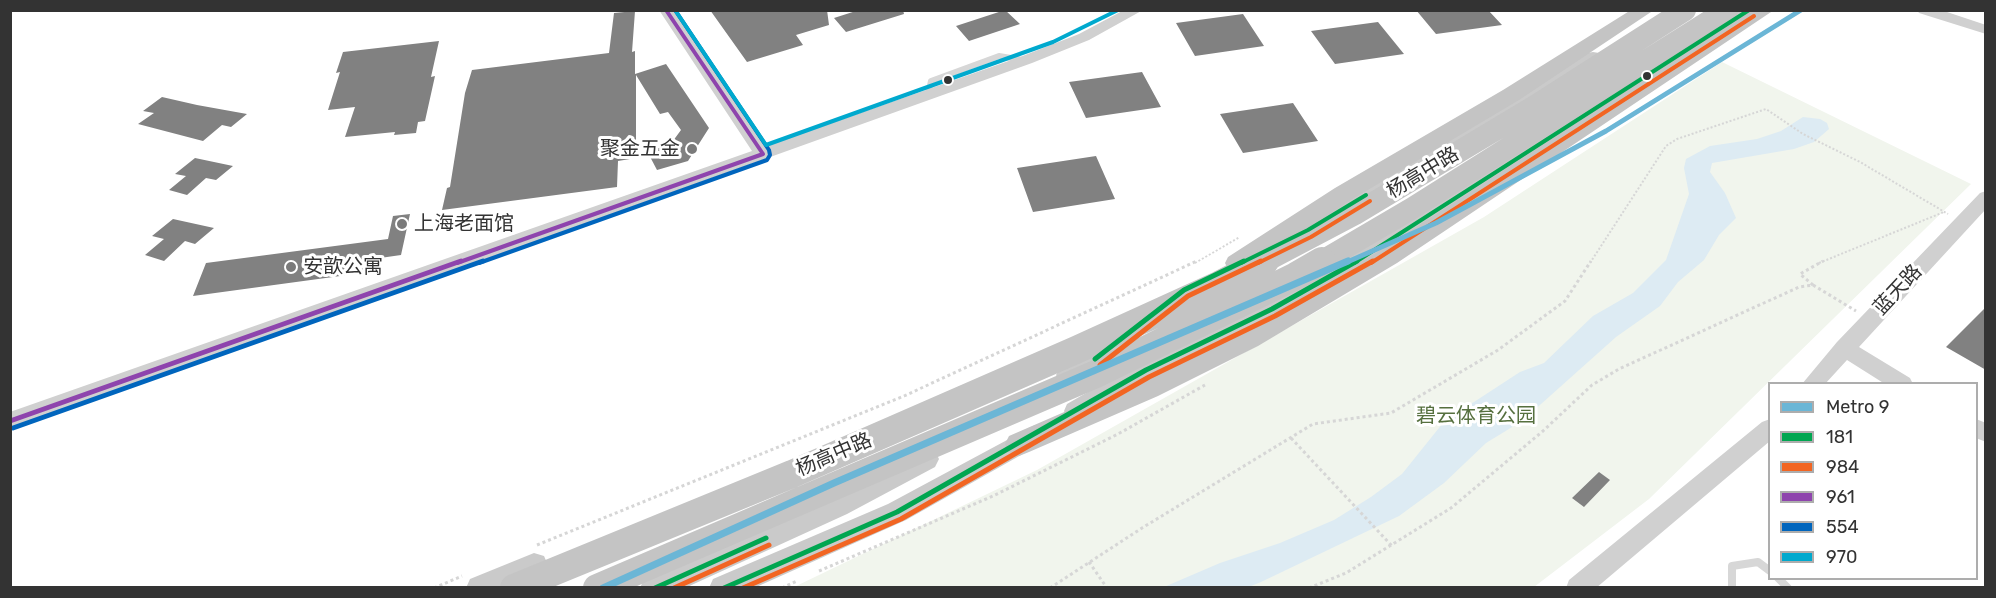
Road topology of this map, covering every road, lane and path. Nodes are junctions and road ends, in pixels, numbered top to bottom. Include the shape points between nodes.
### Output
1 (666, 10) edge
2 (1136, 10) edge
3 (1645, 10) edge
4 (1664, 10) edge
5 (1685, 10) edge
6 (1727, 10) edge
7 (1750, 10) edge
8 (1765, 10) edge
9 (1924, 10) edge
10 (1944, 10) edge
11 (1986, 24) edge
12 (1986, 30) edge
13 (763, 154) junction
14 (1986, 197) edge
15 (1944, 212) junction
16 (1962, 222) junction
17 (1243, 235) dead end
18 (1237, 263) junction
19 (1813, 285) junction
20 (1184, 290) junction
21 (1871, 320) junction
22 (1844, 348) junction
23 (1814, 382) edge
24 (1900, 382) edge
25 (10, 421) edge
26 (1768, 430) edge
27 (1291, 438) junction
28 (1019, 444) junction
29 (1392, 546) junction
30 (532, 547) dead end
31 (1089, 562) junction
32 (1768, 570) edge
33 (473, 581) edge
34 (434, 588) edge
35 (514, 588) edge
36 (597, 588) edge
37 (654, 588) edge
38 (723, 588) edge
39 (1050, 588) edge
40 (1107, 588) edge
41 (1309, 588) edge
42 (1578, 588) edge
43 (1732, 588) edge

1 - 13 street
2 - 13 street via 1084,38
3 - 18 highway via 1511,95 1342,194
4 - 18 main road, 杨高中路 via 1308,230
5 - 35 highway, 杨高中路, bridge via 1536,106 1355,214 1219,285 792,474
6 - 36 highway, 杨高中路, bridge via 1430,197 1296,276 1096,374
7 - 28 main road, 杨高中路 via 1373,252 1272,309 1146,370
8 - 28 highway via 1388,257 1249,339
9 - 12 street
10 - 11 street
13 - 25 street
14 - 16 street, 蓝天路
15 - 16 path
15 - 19 path via 1800,274
15 - 27 path via 1766,109 1677,139 1658,157 1565,301 1498,350 1391,413 1313,424
16 - 21 street, 蓝天路
17 - 30 path via 1192,264 904,396
18 - 20 main road, 杨高中路
19 - 21 path
19 - 29 path via 1799,287 1592,385 1451,508
20 - 33 main road via 796,458
20 - 37 main road, 杨高中路 via 1104,354 970,436 838,506
21 - 22 street, 蓝天路
22 - 23 street, 蓝天路
22 - 24 street
26 - 42 street
27 - 29 path
27 - 31 path
28 - 38 main road, 杨高中路 via 897,512
29 - 41 path via 1346,573
31 - 39 path
31 - 40 path
32 - 43 lane via 1758,562 1732,566
33 - 34 path

